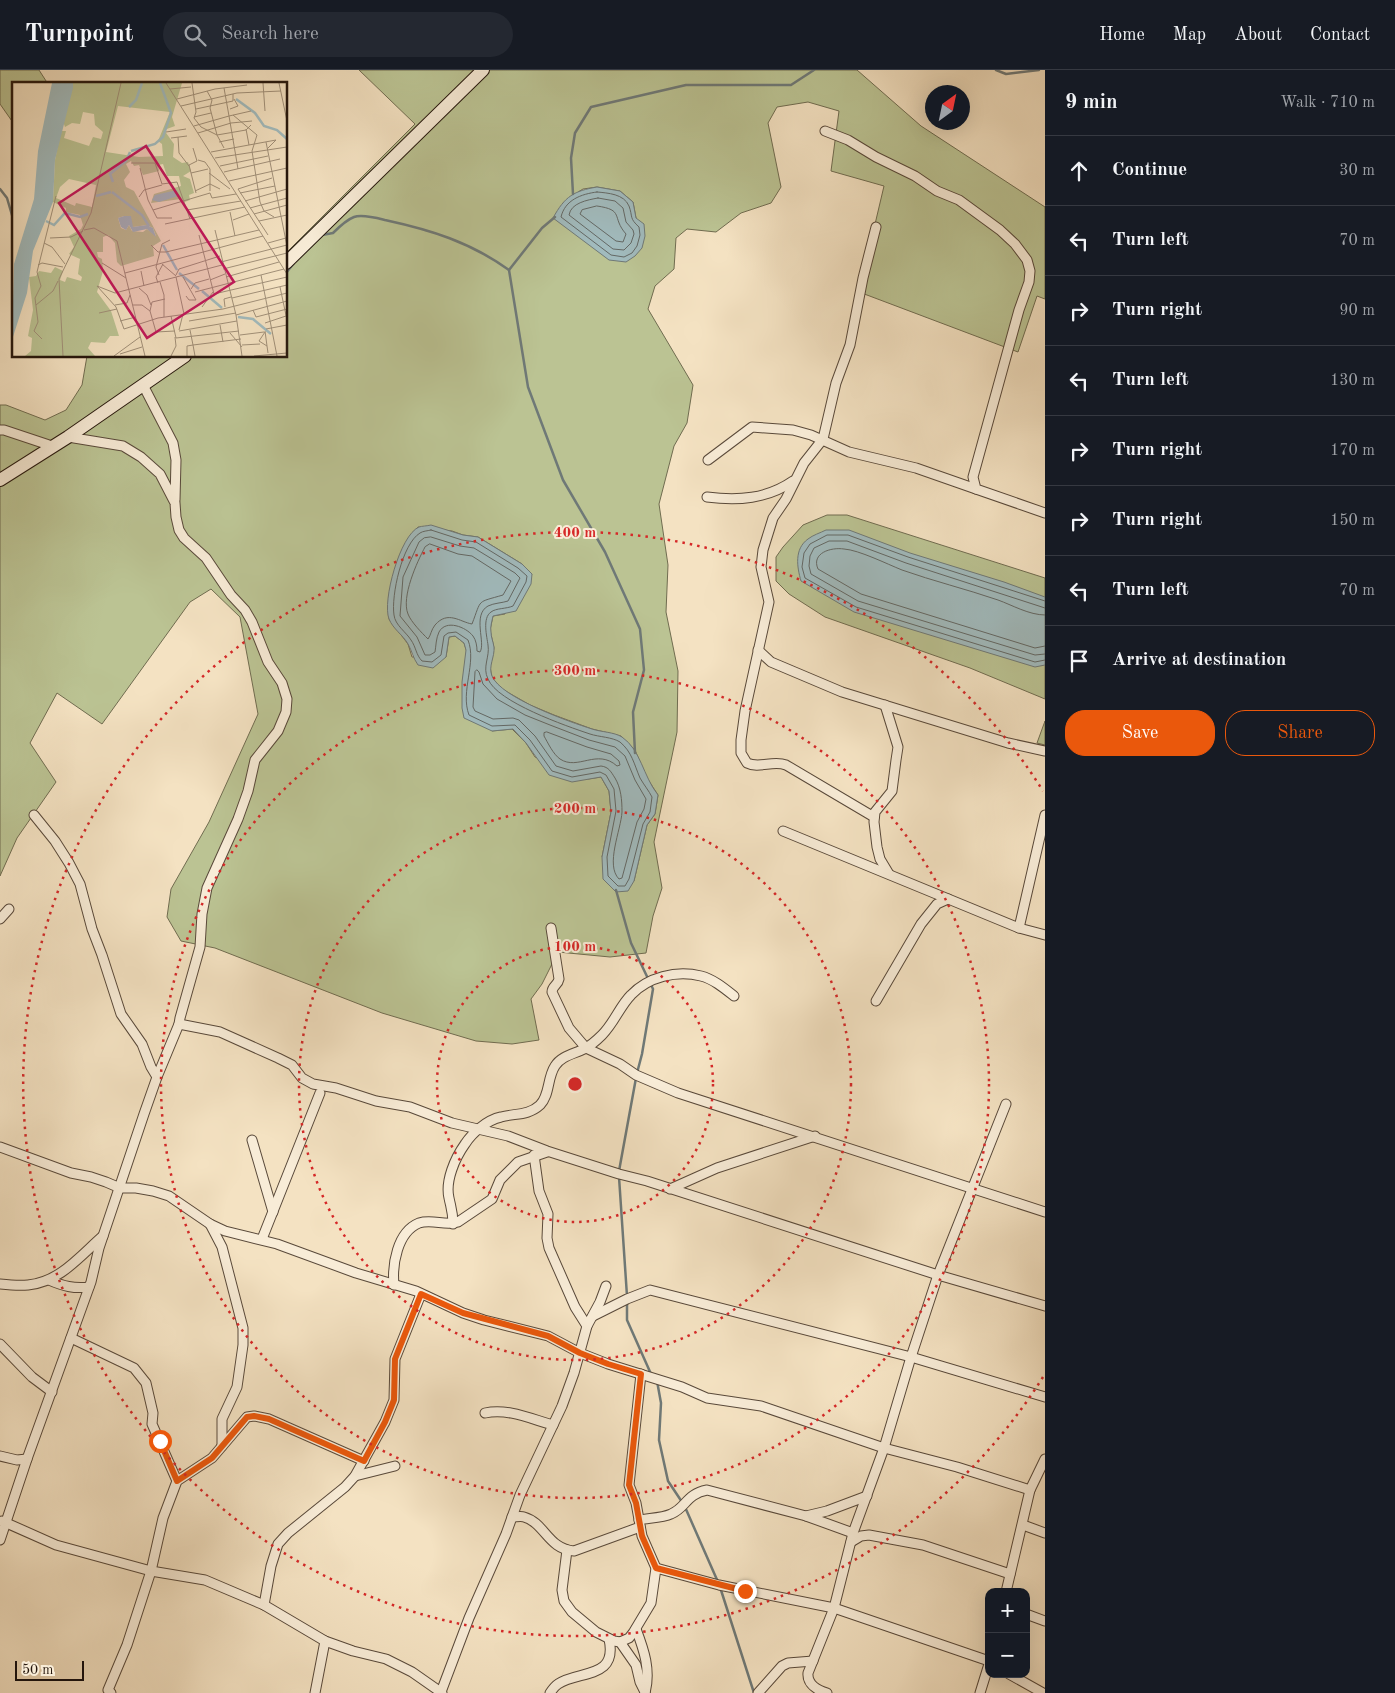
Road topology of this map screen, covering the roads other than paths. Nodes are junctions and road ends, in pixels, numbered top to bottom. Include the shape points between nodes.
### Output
1 (483, 70) edge
2 (825, 130) dead end
3 (876, 227) dead end
4 (288, 261) edge
5 (182, 358) edge
6 (143, 385) junction
7 (0, 430) edge
8 (68, 436) junction
9 (823, 439) junction
10 (52, 446) junction
11 (708, 460) dead end
12 (0, 480) edge
13 (795, 480) junction
14 (976, 489) junction
15 (707, 496) dead end
16 (175, 503) junction
17 (1045, 513) edge
18 (758, 650) junction
19 (885, 705) junction
20 (1045, 751) edge
21 (34, 815) dead end
22 (1045, 815) edge
23 (874, 817) junction
24 (783, 831) dead end
25 (1042, 837) edge
26 (889, 874) junction
27 (948, 899) junction
28 (9, 909) dead end
29 (0, 919) edge
30 (551, 928) dead end
31 (1019, 928) junction
32 (1045, 935) edge
33 (734, 996) dead end
34 (876, 1002) dead end
35 (179, 1024) junction
36 (586, 1048) junction
37 (157, 1077) junction
38 (320, 1094) dead end
39 (1006, 1104) dead end
40 (479, 1128) junction
41 (815, 1136) junction
42 (252, 1140) dead end
43 (0, 1147) edge
44 (547, 1152) junction
45 (534, 1156) junction
46 (120, 1188) junction
47 (972, 1188) junction
48 (670, 1189) junction
49 (273, 1212) junction
50 (1045, 1212) edge
51 (210, 1224) junction
52 (453, 1224) junction
53 (104, 1236) junction
54 (262, 1239) junction
55 (938, 1274) junction
56 (49, 1280) junction
57 (0, 1284) edge
58 (394, 1285) junction
59 (606, 1286) dead end
60 (89, 1287) junction
61 (421, 1294) junction
62 (1045, 1306) edge
63 (593, 1316) junction
64 (587, 1326) junction
65 (71, 1338) junction
66 (0, 1344) edge
67 (580, 1353) junction
68 (911, 1357) junction
69 (641, 1374) junction
70 (52, 1392) junction
71 (1045, 1397) edge
72 (485, 1413) dead end
73 (553, 1425) junction
74 (222, 1446) junction
75 (884, 1448) junction
76 (0, 1456) edge
77 (27, 1459) junction
78 (364, 1461) junction
79 (1045, 1461) edge
80 (395, 1466) dead end
81 (355, 1476) junction
82 (177, 1481) junction
83 (1030, 1490) junction
84 (867, 1496) junction
85 (806, 1516) junction
86 (512, 1517) junction
87 (3, 1521) edge
88 (640, 1523) junction
89 (1023, 1525) junction
90 (854, 1533) junction
91 (1045, 1533) edge
92 (0, 1540) edge
93 (851, 1542) junction
94 (567, 1550) junction
95 (656, 1568) junction
96 (150, 1572) junction
97 (1010, 1574) junction
98 (1007, 1588) edge
99 (264, 1605) junction
100 (834, 1608) junction
101 (1030, 1615) edge
102 (1045, 1621) edge
103 (636, 1628) junction
104 (609, 1639) junction
105 (325, 1641) junction
106 (620, 1642) junction
107 (813, 1660) junction
108 (985, 1661) edge
109 (985, 1676) edge
110 (1016, 1678) edge
111 (438, 1692) edge
112 (111, 1693) edge
113 (315, 1693) edge
114 (550, 1693) edge
115 (645, 1693) edge
116 (758, 1693) edge
117 (827, 1693) edge
118 (980, 1693) edge
119 (1043, 1693) edge

1 - 4 main road
2 - 14 street via 959,200 1000,230 1027,260 1029,282 973,477
3 - 9 street via 850,345 836,383
5 - 6 main road
6 - 8 main road
6 - 16 street via 173,443
7 - 10 street
8 - 10 main road
8 - 16 street via 130,449 160,474
9 - 11 street via 793,430 752,427
9 - 13 street
9 - 14 street via 849,452 916,468
10 - 12 main road
13 - 15 street via 759,497 728,499
13 - 18 street via 771,524 763,550 761,567 769,602
14 - 17 street
16 - 35 street via 179,530 206,558 245,610 287,699 278,732 256,760 238,819 207,888 200,947
18 - 19 street via 771,662 842,692
18 - 23 street via 741,740 743,758 752,765 779,762 786,765
19 - 20 street via 1008,743
19 - 23 street via 898,747 892,791
21 - 37 street via 60,849 80,884 121,1014 142,1044
22 - 25 street
23 - 26 street via 880,859
24 - 26 street
25 - 31 street
26 - 27 street
27 - 31 street
27 - 34 street via 937,904 921,924
28 - 29 street
30 - 36 street via 559,979 552,992 569,1028
31 - 32 street
33 - 36 street via 702,976 684,974 649,980 629,996 602,1035
35 - 37 street
35 - 40 street via 220,1032 292,1065 302,1078 313,1084
36 - 40 street via 558,1062 541,1104 526,1113 500,1117
36 - 41 street via 678,1093
37 - 46 street
38 - 49 street
39 - 47 street
40 - 44 street
40 - 52 street via 459,1153 448,1183
41 - 47 street
41 - 48 street via 717,1168
42 - 49 street
43 - 46 street
44 - 45 street
44 - 48 street
45 - 52 street via 518,1162 509,1170 489,1202
45 - 64 street via 539,1191 548,1214 550,1248
46 - 51 street via 136,1188 169,1196
46 - 53 street
47 - 50 street
47 - 55 street
48 - 55 street
49 - 54 street
51 - 54 street via 225,1231
51 - 74 street via 222,1247 242,1328 243,1345 237,1386 222,1419
52 - 58 street via 420,1223 410,1230 394,1259
53 - 56 street via 71,1266
53 - 60 street
54 - 58 street
55 - 62 street
55 - 68 street
56 - 57 street via 28,1285
56 - 60 street via 79,1289
58 - 61 street
59 - 63 street
60 - 65 street
61 - 67 street via 477,1317 548,1336
61 - 78 street via 395,1359 394,1400
63 - 64 street
63 - 68 street via 650,1290
64 - 67 street
65 - 70 street
65 - 82 street via 134,1368 146,1383 153,1413 152,1424
66 - 70 street via 32,1377
67 - 69 street
67 - 73 street
68 - 71 street
68 - 75 street
69 - 75 street via 706,1398 761,1406
69 - 88 street via 629,1478
70 - 77 street
72 - 73 street via 507,1411
73 - 86 street
74 - 78 street via 247,1417 254,1416 284,1425
74 - 82 street via 212,1458
75 - 83 street
75 - 84 street
76 - 77 street
77 - 87 street
78 - 81 street
79 - 83 street
80 - 81 street
81 - 99 street via 278,1544
82 - 96 street via 163,1518
83 - 89 street
84 - 85 street
84 - 90 street
85 - 88 street via 707,1490 698,1492 669,1515
85 - 90 street
86 - 94 street via 533,1521 556,1544
86 - 111 street
87 - 92 street
87 - 96 street via 56,1546
88 - 94 street via 574,1551
88 - 95 street
89 - 91 street
89 - 97 street
90 - 93 street
93 - 97 street via 869,1535 923,1545
93 - 100 street
94 - 104 street via 562,1590 564,1601 572,1612
95 - 100 street via 719,1585
95 - 103 street via 651,1603
96 - 99 street via 205,1580
96 - 112 street via 127,1645 108,1690
97 - 98 street
99 - 105 street
100 - 107 street
100 - 108 street
101 - 102 street
103 - 106 street
103 - 115 street via 647,1664
104 - 106 street
104 - 114 street via 611,1649 604,1666 559,1683
105 - 111 street via 386,1659 412,1672
105 - 113 street
106 - 115 street via 636,1665
107 - 116 street via 782,1666
107 - 117 street via 808,1678 811,1685
109 - 118 street
110 - 119 street

